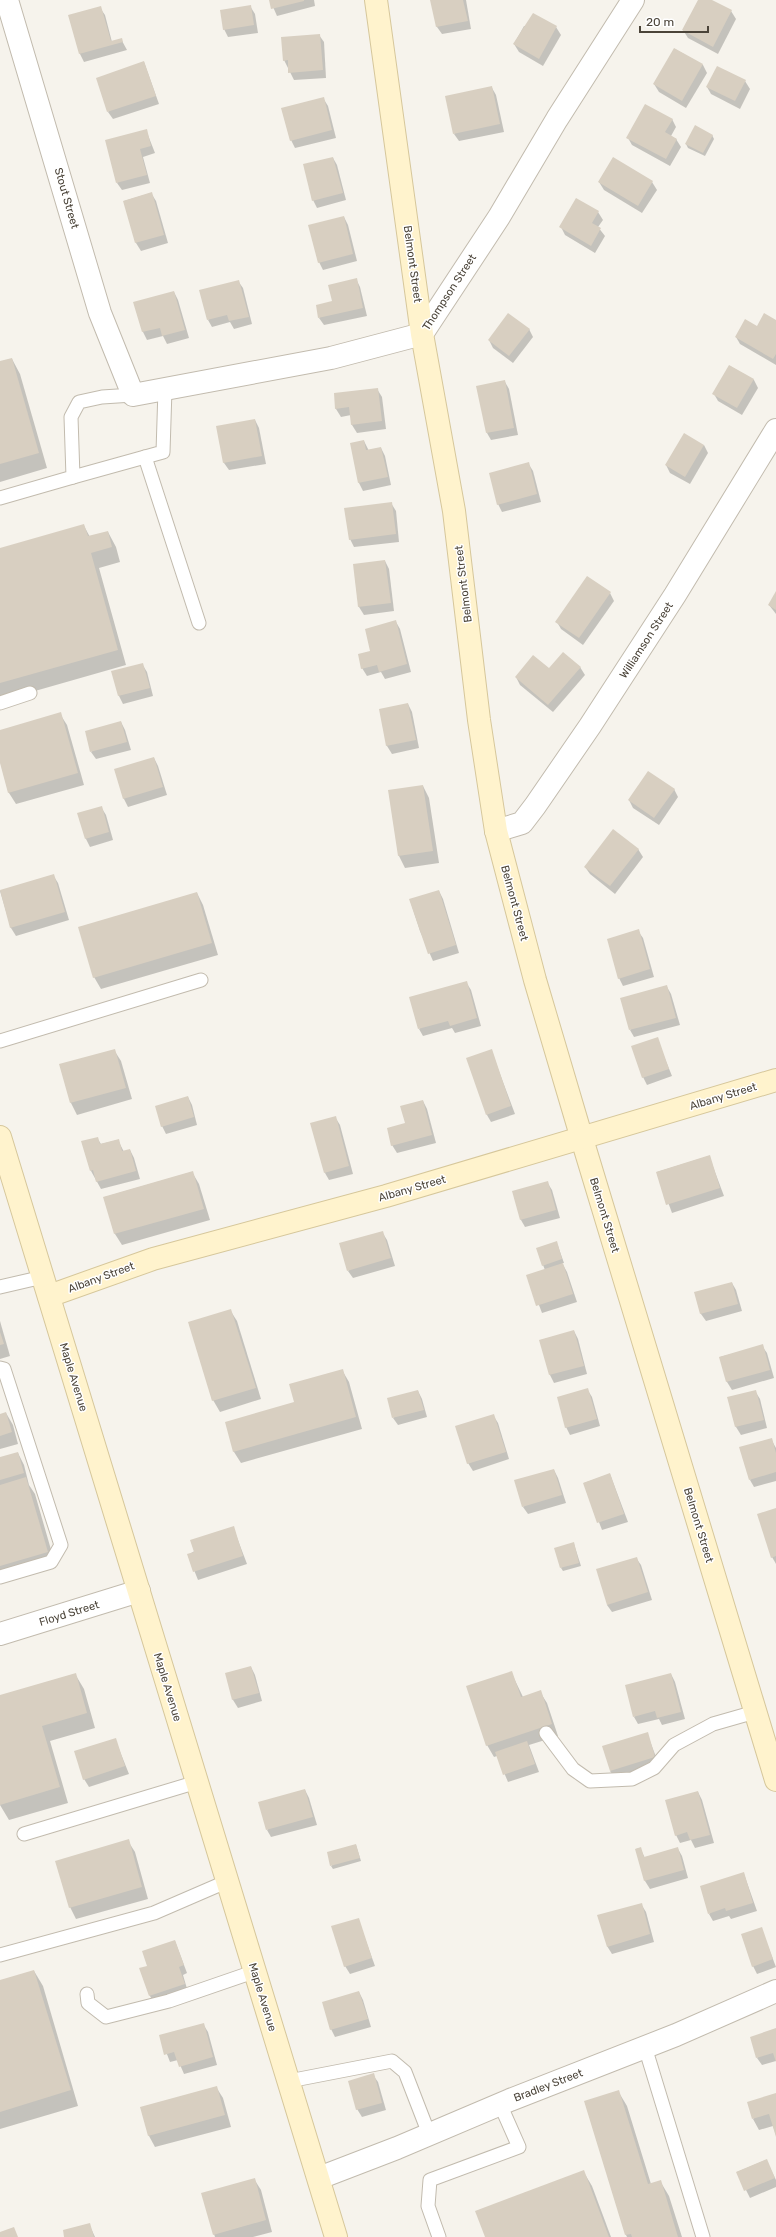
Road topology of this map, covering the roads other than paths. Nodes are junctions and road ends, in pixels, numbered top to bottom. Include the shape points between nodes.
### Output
1 (7, 0) edge
2 (376, 0) edge
3 (633, 0) edge
4 (422, 334) junction
5 (165, 389) junction
6 (133, 395) junction
7 (776, 430) edge
8 (145, 457) junction
9 (74, 477) junction
10 (0, 498) edge
11 (199, 623) dead end
12 (30, 693) dead end
13 (0, 702) edge
14 (496, 831) junction
15 (201, 980) dead end
16 (0, 1041) edge
17 (776, 1080) edge
18 (0, 1137) edge
19 (582, 1139) junction
20 (46, 1286) junction
21 (0, 1287) edge
22 (0, 1368) edge
23 (0, 1578) edge
24 (139, 1591) junction
25 (0, 1634) edge
26 (756, 1712) junction
27 (546, 1733) dead end
28 (776, 1780) edge
29 (197, 1782) junction
30 (24, 1834) dead end
31 (228, 1881) junction
32 (0, 1955) edge
33 (256, 1971) junction
34 (776, 1991) edge
35 (87, 1994) dead end
36 (646, 2047) junction
37 (289, 2081) junction
38 (500, 2104) junction
39 (429, 2134) junction
40 (319, 2178) junction
41 (336, 2237) edge
42 (439, 2237) edge
43 (703, 2237) edge

1 - 6 street, Stout Street via 100,313
2 - 4 street, Belmont Street
3 - 4 street, Thompson Street via 557,118 499,217
4 - 5 street, Thompson Street via 331,358
4 - 14 street, Belmont Street via 454,511 479,720
5 - 6 street, Thompson Street
5 - 8 lane via 163,452
6 - 9 lane via 102,397 79,402 71,417
7 - 14 street, Williamson Street via 675,595 535,806 522,823
8 - 9 lane
8 - 11 lane
9 - 10 lane
12 - 13 lane
14 - 19 street, Belmont Street via 535,980
15 - 16 lane
17 - 19 street, Albany Street
18 - 20 street, Maple Avenue
19 - 20 street, Albany Street via 379,1198
19 - 26 street, Belmont Street
20 - 21 lane
20 - 24 street, Maple Avenue
22 - 23 lane via 4,1369 61,1545 51,1562
24 - 25 street, Floyd Street
24 - 29 street, Maple Avenue
26 - 27 lane via 713,1724 674,1745 654,1768 632,1779 590,1781 573,1769
26 - 28 street, Belmont Street
29 - 30 lane
29 - 31 street, Maple Avenue
31 - 32 lane via 154,1912
31 - 33 street, Maple Avenue
33 - 35 lane via 169,2001 106,2017 88,2003
33 - 37 street, Maple Avenue
34 - 36 street, Bradley Street
36 - 38 street, Bradley Street
36 - 43 lane
37 - 39 lane via 392,2061 405,2072
37 - 40 street, Maple Avenue
38 - 39 street, Bradley Street
38 - 42 lane via 519,2147 430,2180 428,2206
39 - 40 street, Bradley Street
40 - 41 street, Maple Avenue

